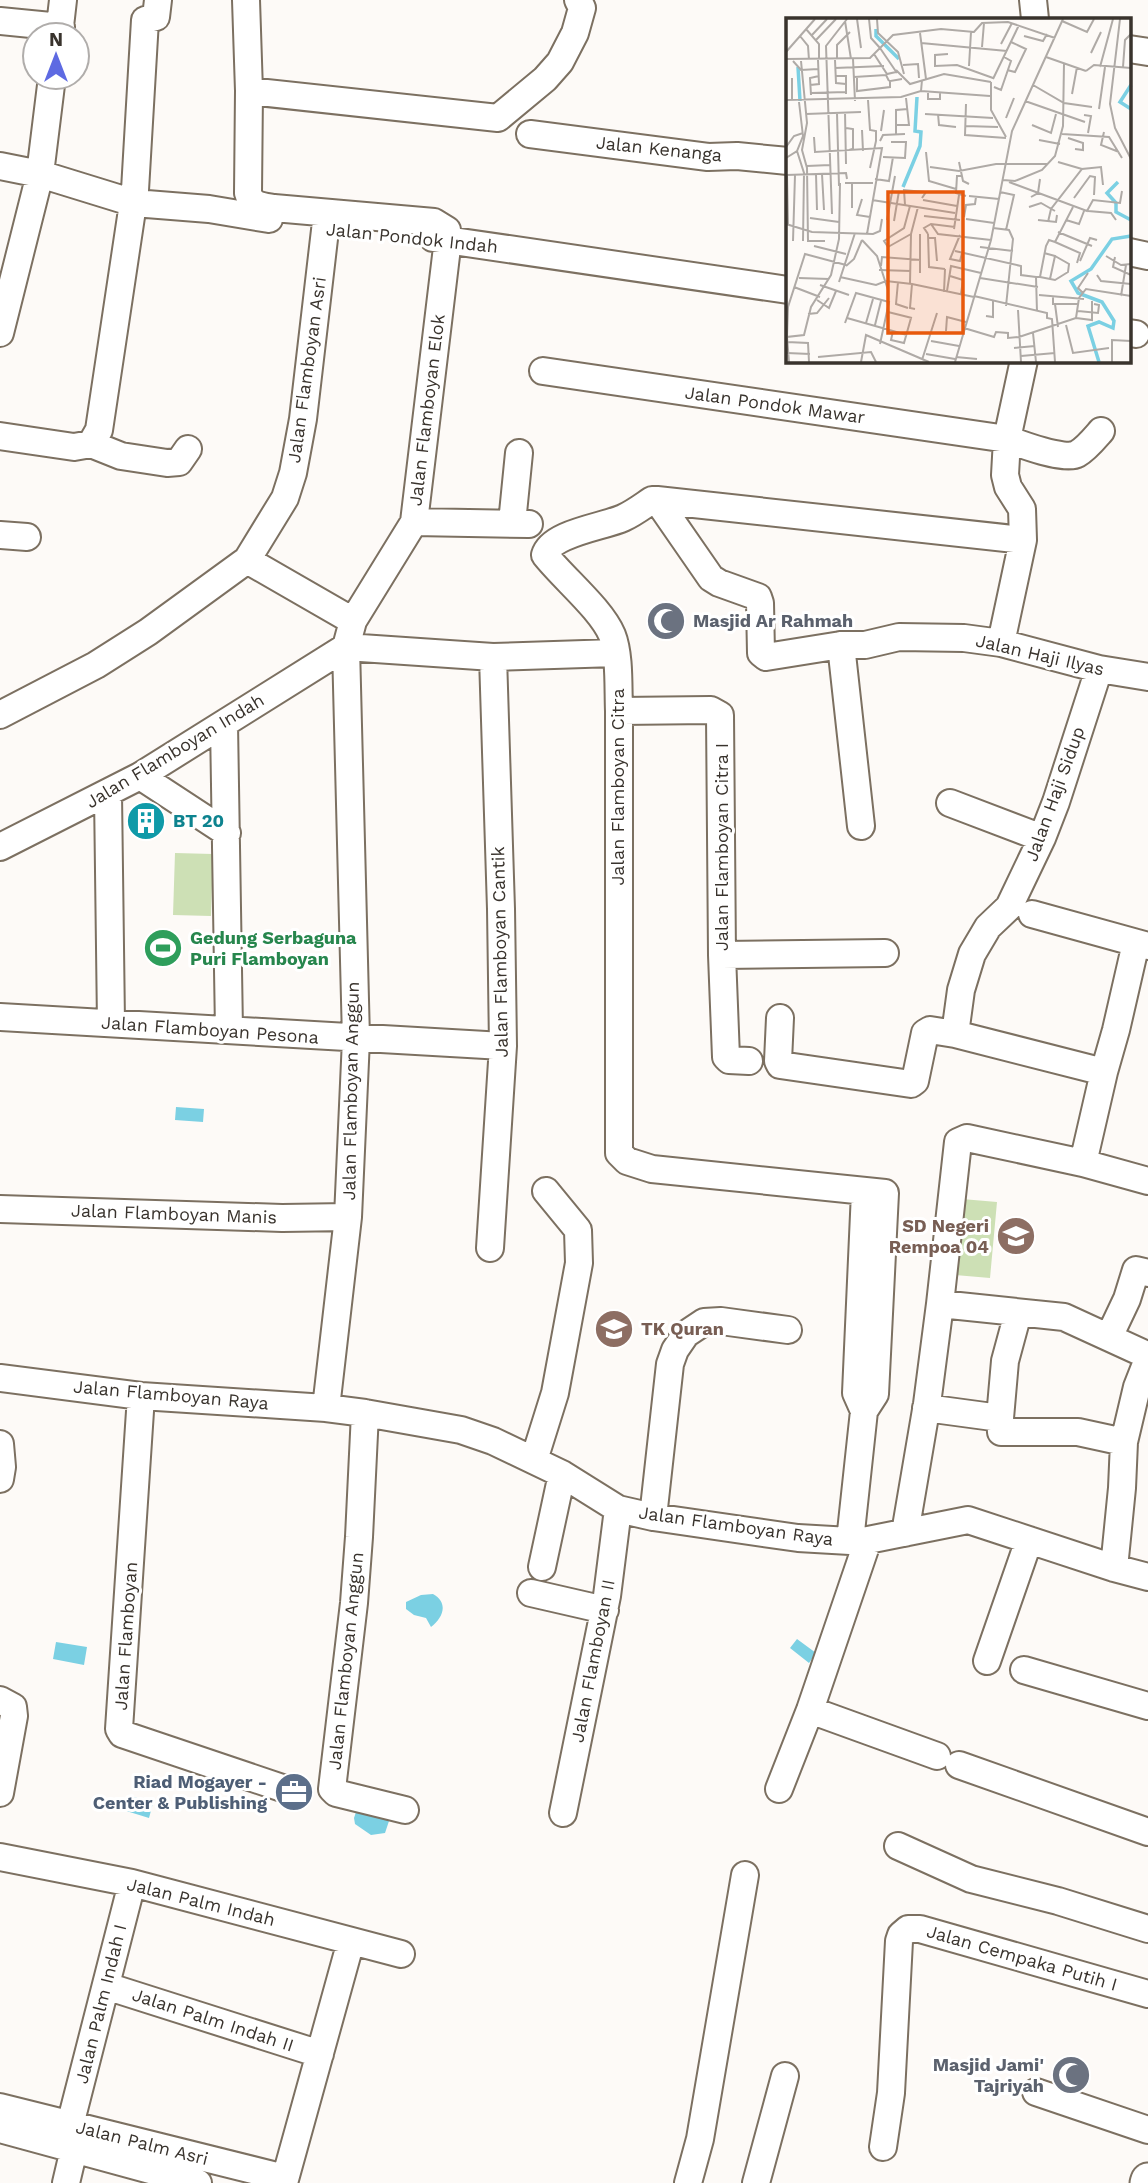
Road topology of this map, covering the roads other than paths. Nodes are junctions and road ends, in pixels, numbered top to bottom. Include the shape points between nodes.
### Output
1 (63, 0) edge
2 (158, 0) edge
3 (246, 0) edge
4 (578, 0) edge
5 (1032, 0) edge
6 (1034, 18) edge
7 (0, 21) edge
8 (61, 21) edge
9 (21, 24) edge
10 (1130, 49) edge
11 (1148, 52) edge
12 (249, 84) junction
13 (50, 91) edge
14 (530, 134) dead end
15 (786, 161) edge
16 (0, 166) edge
17 (40, 174) junction
18 (134, 203) junction
19 (326, 221) junction
20 (449, 239) junction
21 (1130, 252) edge
22 (1148, 256) edge
23 (786, 290) edge
24 (0, 333) edge
25 (1024, 362) edge
26 (543, 371) dead end
27 (1101, 431) dead end
28 (0, 436) edge
29 (1007, 439) junction
30 (91, 444) junction
31 (188, 449) dead end
32 (519, 453) dead end
33 (657, 500) junction
34 (414, 522) junction
35 (0, 535) edge
36 (27, 537) dead end
37 (1023, 540) junction
38 (247, 560) junction
39 (353, 621) junction
40 (1001, 643) junction
41 (841, 645) junction
42 (346, 647) junction
43 (615, 653) junction
44 (493, 657) junction
45 (1099, 669) junction
46 (1148, 677) edge
47 (619, 711) junction
48 (0, 715) edge
49 (224, 724) junction
50 (140, 776) junction
51 (108, 794) junction
52 (950, 803) dead end
53 (861, 826) dead end
54 (227, 832) junction
55 (1042, 838) junction
56 (0, 847) edge
57 (1032, 914) dead end
58 (1142, 944) edge
59 (886, 953) dead end
60 (722, 955) junction
61 (0, 1017) edge
62 (780, 1018) dead end
63 (111, 1023) junction
64 (229, 1030) junction
65 (955, 1034) junction
66 (356, 1039) junction
67 (503, 1046) junction
68 (749, 1061) dead end
69 (1104, 1072) junction
70 (1083, 1163) junction
71 (1148, 1181) edge
72 (546, 1191) dead end
73 (0, 1209) edge
74 (348, 1217) junction
75 (491, 1248) dead end
76 (1148, 1273) edge
77 (940, 1304) junction
78 (1018, 1313) junction
79 (788, 1330) dead end
80 (1109, 1336) junction
81 (0, 1378) edge
82 (141, 1396) junction
83 (326, 1408) junction
84 (926, 1408) junction
85 (365, 1413) junction
86 (1000, 1418) junction
87 (1124, 1442) junction
88 (0, 1444) edge
89 (534, 1460) junction
90 (562, 1474) junction
91 (0, 1479) edge
92 (618, 1509) junction
93 (653, 1517) junction
94 (905, 1533) junction
95 (1029, 1540) junction
96 (859, 1541) junction
97 (542, 1567) dead end
98 (1114, 1568) junction
99 (1148, 1577) edge
100 (531, 1593) dead end
101 (604, 1610) junction
102 (987, 1661) dead end
103 (1024, 1670) dead end
104 (6, 1704) edge
105 (1148, 1706) edge
106 (810, 1710) junction
107 (779, 1789) dead end
108 (295, 1792) dead end
109 (0, 1793) edge
110 (405, 1810) dead end
111 (563, 1813) dead end
112 (1148, 1832) edge
113 (898, 1846) dead end
114 (2, 1866) edge
115 (745, 1875) dead end
116 (132, 1883) junction
117 (1148, 1929) edge
118 (351, 1941) junction
119 (401, 1954) dead end
120 (106, 1986) junction
121 (1148, 1994) edge
122 (320, 2054) junction
123 (785, 2076) dead end
124 (1036, 2092) dead end
125 (0, 2107) edge
126 (0, 2129) edge
127 (1148, 2130) edge
128 (72, 2137) junction
129 (883, 2147) dead end
130 (284, 2181) edge
131 (66, 2183) edge
132 (198, 2183) edge
133 (688, 2183) edge
134 (756, 2183) edge

1 - 8 street
2 - 18 street via 156,18 145,20
3 - 12 street
4 - 12 street via 582,5 579,19 565,53 545,79 516,103
5 - 6 street
7 - 9 street
10 - 11 street
12 - 19 street via 251,201
13 - 17 street
14 - 15 street, Jalan Kenanga via 698,156
16 - 17 street, Jalan Pondok Indah
17 - 18 street, Jalan Pondok Indah
17 - 24 street
18 - 19 street, Jalan Pondok Indah
18 - 30 street via 99,430
19 - 20 street via 434,222 447,230
19 - 38 street, Jalan Flamboyan Asri via 293,473 285,498
20 - 23 street, Jalan Pondok Indah
20 - 34 street, Jalan Flamboyan Elok
21 - 22 street
25 - 29 street
26 - 29 street, Jalan Pondok Mawar
27 - 29 street, Jalan Pondok Mawar via 1072,456
28 - 30 street via 74,447
29 - 37 street via 1005,477 1022,509
30 - 31 street via 121,456 167,463 179,462
32 - 34 street via 520,524
33 - 37 street
33 - 41 street, Jalan Haji Ilyas via 711,578 758,597 761,653 766,657
33 - 43 street, Jalan Flamboyan Citra via 625,518 558,539 545,555 605,623
34 - 39 street, Jalan Flamboyan Elok
35 - 36 street
37 - 40 street
38 - 39 street
38 - 48 street, Jalan Flamboyan Asri via 148,632
39 - 42 street, Jalan Flamboyan Elok
40 - 41 street, Jalan Haji Ilyas via 922,636
40 - 45 street, Jalan Haji Ilyas
41 - 53 street
42 - 44 street
42 - 49 street, Jalan Flamboyan Indah
42 - 66 street, Jalan Flamboyan Anggun
43 - 44 street
43 - 47 street, Jalan Flamboyan Citra
44 - 67 street, Jalan Flamboyan Cantik
45 - 46 street, Jalan Haji Ilyas
45 - 55 street, Jalan Haji Sidup
47 - 60 street, Jalan Flamboyan Citra I via 711,710 720,715
47 - 96 street, Jalan Flamboyan Citra via 619,1153 634,1164 652,1168 865,1192 856,1393 864,1411
49 - 50 street, Jalan Flamboyan Indah
49 - 54 street
50 - 51 street, Jalan Flamboyan Indah
50 - 54 street
51 - 56 street, Jalan Flamboyan Indah
51 - 63 street
52 - 55 street
54 - 64 street
55 - 65 street, Jalan Haji Sidup via 1009,907 988,927 972,954
57 - 58 street
58 - 69 street
59 - 60 street
60 - 68 street, Jalan Flamboyan Citra I via 726,1059
61 - 63 street, Jalan Flamboyan Pesona
62 - 65 street via 780,1065 911,1084 925,1033
63 - 64 street, Jalan Flamboyan Pesona
64 - 66 street, Jalan Flamboyan Pesona
65 - 69 street
66 - 67 street, Jalan Flamboyan Pesona
66 - 74 street, Jalan Flamboyan Anggun
67 - 75 street, Jalan Flamboyan Cantik
69 - 70 street
70 - 71 street
70 - 77 street via 964,1138 958,1142
72 - 89 street via 578,1230 579,1263 555,1393
73 - 74 street, Jalan Flamboyan Manis
74 - 83 street, Jalan Flamboyan Anggun
76 - 80 street via 1136,1270
77 - 78 street
77 - 84 street
78 - 80 street via 1064,1317
78 - 86 street via 1005,1361
79 - 93 street via 721,1321 704,1322 686,1334 670,1364
80 - 87 street via 1148,1357
81 - 82 street, Jalan Flamboyan Raya
82 - 83 street, Jalan Flamboyan Raya
82 - 108 street, Jalan Flamboyan via 119,1730
83 - 85 street, Jalan Flamboyan Raya
84 - 86 street
84 - 94 street
85 - 89 street, Jalan Flamboyan Raya via 461,1430
85 - 110 street, Jalan Flamboyan Anggun via 354,1603 332,1789
86 - 87 street via 1001,1432 1078,1432
87 - 98 street
88 - 91 street
89 - 90 street, Jalan Flamboyan Raya
90 - 92 street, Jalan Flamboyan Raya
90 - 97 street
92 - 93 street, Jalan Flamboyan Raya
92 - 101 street, Jalan Flamboyan II
93 - 96 street, Jalan Flamboyan Raya via 798,1538
94 - 95 street, Jalan Flamboyan Raya via 965,1520
94 - 96 street, Jalan Flamboyan Raya
95 - 98 street, Jalan Flamboyan Raya
95 - 102 street
96 - 106 street
98 - 99 street, Jalan Flamboyan Raya
100 - 101 street
101 - 111 street, Jalan Flamboyan II
103 - 105 street
104 - 109 street via 14,1716
106 - 107 street
106 - 112 street
113 - 117 street via 971,1879
114 - 116 street, Jalan Palm Indah
115 - 133 street via 700,2139
116 - 118 street, Jalan Palm Indah
116 - 120 street, Jalan Palm Indah I
118 - 119 street, Jalan Palm Indah
118 - 122 street, Jalan Palm Asri
120 - 122 street, Jalan Palm Indah II
120 - 128 street, Jalan Palm Indah I
121 - 129 street, Jalan Cempaka Putih I via 908,1929 899,1941 891,2093
122 - 130 street, Jalan Palm Asri
123 - 134 street
124 - 127 street
125 - 128 street, Jalan Palm Asri
126 - 128 street, Jalan Palm Asri
128 - 130 street, Jalan Palm Asri
128 - 131 street, Jalan Palm Asri
128 - 132 street, Jalan Palm Asri

